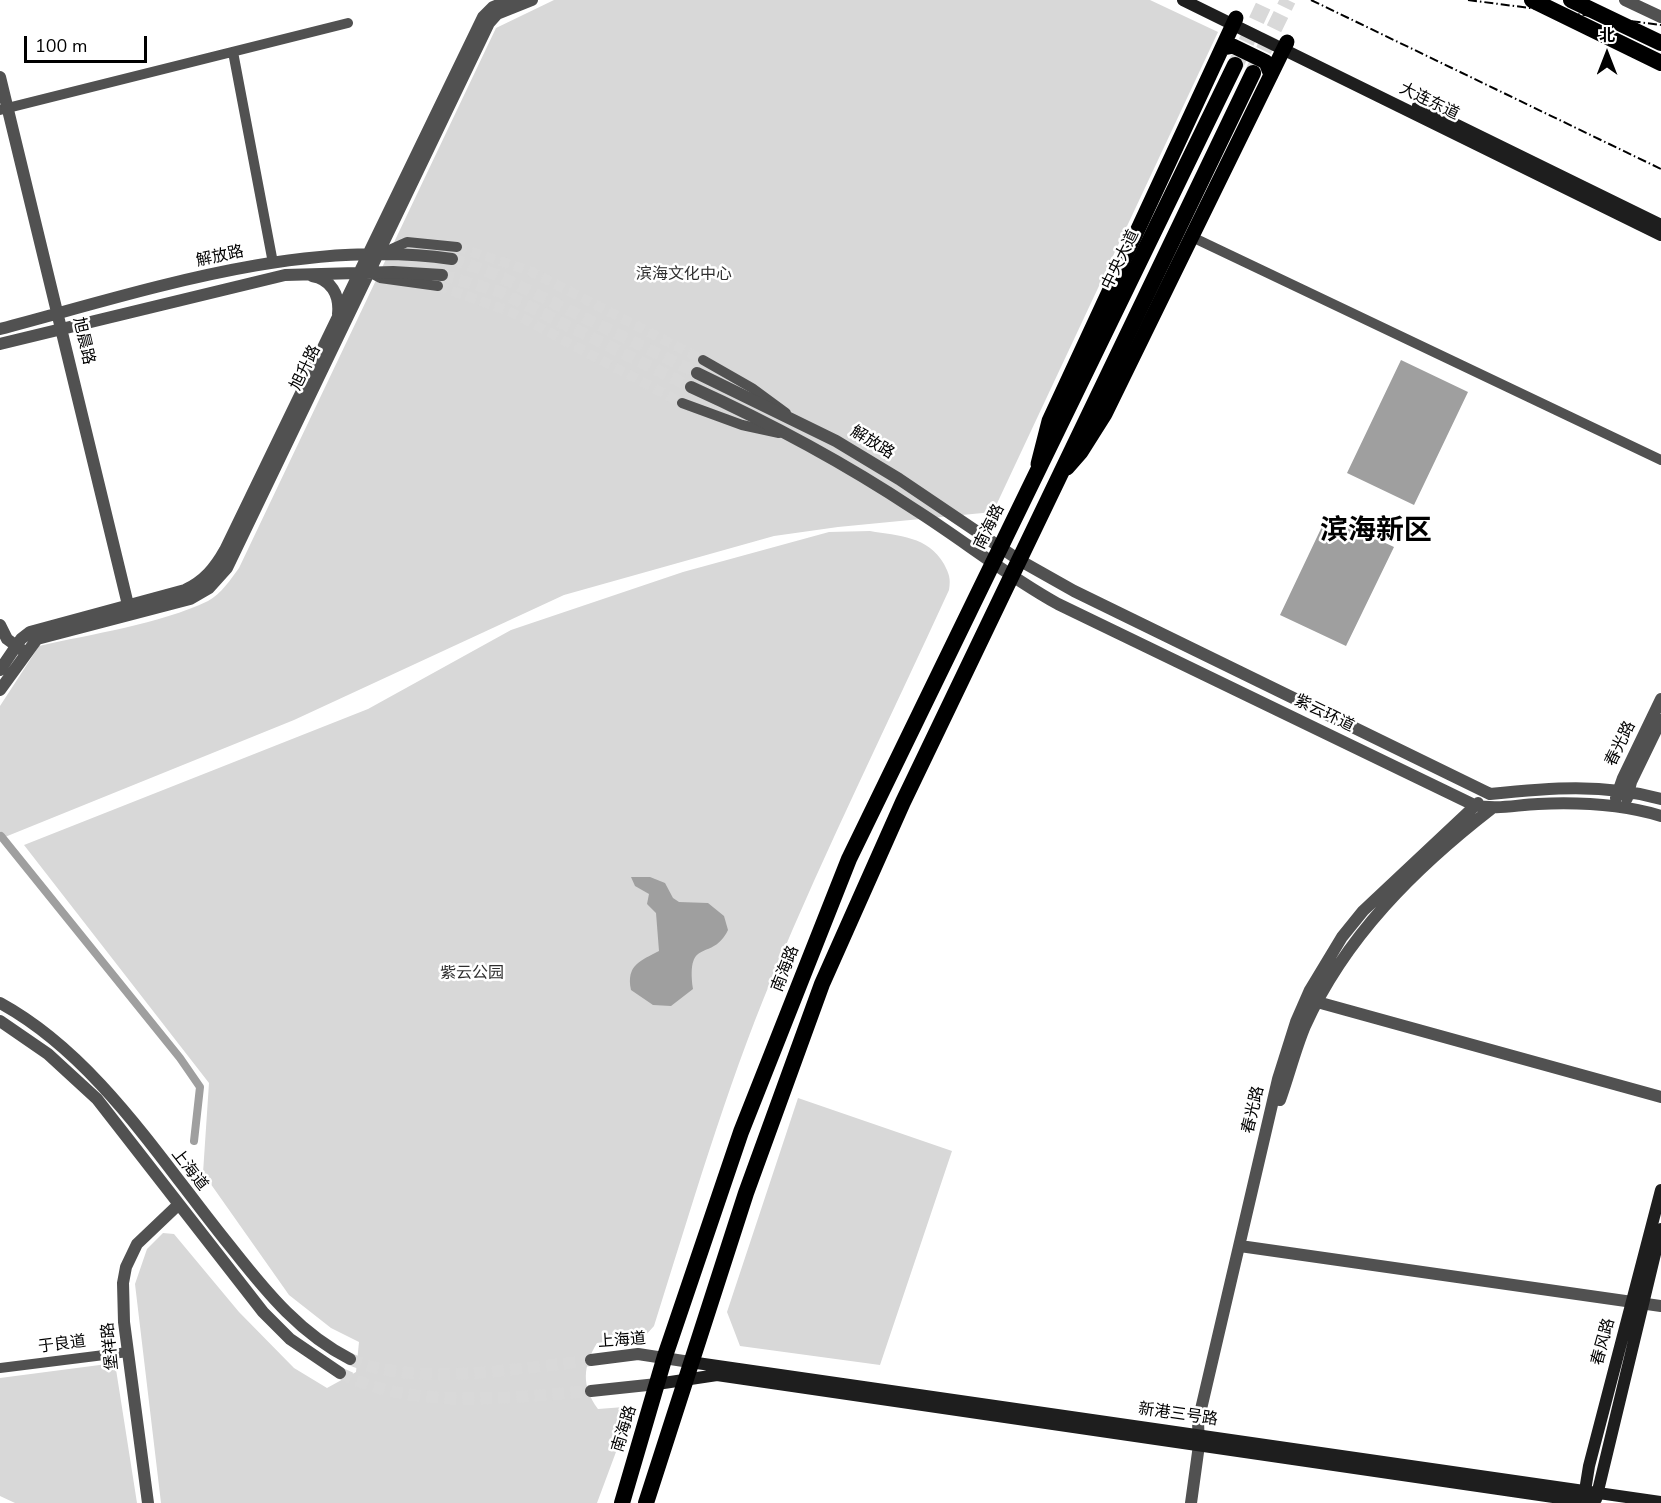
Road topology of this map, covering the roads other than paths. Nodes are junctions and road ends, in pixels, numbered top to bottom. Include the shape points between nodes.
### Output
1 (511, 0) edge
2 (532, 0) edge
3 (1183, 0) edge
4 (1198, 0) edge
5 (1532, 0) edge
6 (1571, 0) edge
7 (1625, 0) edge
8 (1661, 16) edge
9 (1234, 21) junction
10 (348, 23) dead end
11 (1661, 43) edge
12 (1285, 45) junction
13 (1628, 47) junction
14 (1222, 48) junction
15 (233, 52) junction
16 (1661, 63) edge
17 (1235, 65) tunnel mouth
18 (1661, 70) edge
19 (1253, 73) tunnel mouth
20 (1271, 75) junction
21 (0, 77) edge
22 (4, 109) edge
23 (1661, 225) edge
24 (1661, 235) edge
25 (1192, 237) junction
26 (457, 247) tunnel mouth
27 (373, 255) junction
28 (453, 259) tunnel mouth
29 (273, 263) junction
30 (365, 272) junction
31 (302, 275) junction
32 (440, 281) tunnel mouth
33 (59, 313) junction
34 (337, 320) junction
35 (63, 328) junction
36 (0, 329) edge
37 (0, 344) edge
38 (703, 360) tunnel mouth
39 (698, 373) tunnel mouth
40 (691, 387) tunnel mouth
41 (682, 403) tunnel mouth
42 (794, 418) junction
43 (788, 435) junction
44 (1661, 460) edge
45 (1037, 470) junction
46 (1056, 479) junction
47 (999, 548) junction
48 (1019, 560) junction
49 (992, 565) junction
50 (1011, 577) junction
51 (129, 610) junction
52 (0, 625) edge
53 (0, 647) edge
54 (18, 654) junction
55 (0, 670) edge
56 (0, 690) edge
57 (1661, 699) edge
58 (1661, 720) edge
59 (1623, 791) junction
60 (1490, 794) junction
61 (1661, 799) edge
62 (1474, 805) junction
63 (1620, 806) junction
64 (1491, 809) junction
65 (1661, 816) edge
66 (1314, 996) junction
67 (0, 1003) edge
68 (0, 1021) edge
69 (1661, 1089) edge
70 (1661, 1097) edge
71 (1661, 1190) edge
72 (178, 1205) junction
73 (1661, 1229) edge
74 (1243, 1246) junction
75 (1637, 1303) junction
76 (1661, 1306) edge
77 (128, 1352) junction
78 (665, 1356) junction
79 (350, 1359) tunnel mouth
80 (591, 1360) tunnel mouth
81 (690, 1362) junction
82 (0, 1368) edge
83 (340, 1373) tunnel mouth
84 (684, 1379) junction
85 (657, 1384) junction
86 (591, 1391) tunnel mouth
87 (1202, 1440) junction
88 (1589, 1466) junction
89 (1556, 1492) junction
90 (1590, 1498) edge
91 (1661, 1502) edge
92 (148, 1503) edge
93 (622, 1503) edge
94 (646, 1503) edge
95 (1191, 1503) edge
96 (1197, 1503) edge

1 - 27 street, 旭升路 via 493,7 483,17
2 - 27 street, 旭升路 via 497,14 489,23
3 - 9 main road, 大连东道
4 - 9 main road, 大连东道
5 - 13 highway
6 - 11 highway
7 - 8 street
9 - 12 main road, 大连东道
9 - 14 main road
10 - 15 street
12 - 20 main road
12 - 23 main road, 大连东道
12 - 24 main road, 大连东道
13 - 16 highway
13 - 18 street
14 - 20 main road via 1233,46 1266,62
14 - 45 main road via 1049,421
15 - 22 street
15 - 29 street
17 - 45 highway, 中央大道
19 - 46 highway
20 - 25 main road
21 - 22 street, 旭晨路
22 - 33 street, 旭晨路
25 - 44 street
25 - 46 main road via 1105,414 1081,452
26 - 27 street via 407,242
27 - 28 street, 解放路
27 - 29 street, 解放路
27 - 30 street, 旭升路
29 - 33 street, 解放路
30 - 31 street, 解放路
30 - 32 street, 解放路
30 - 34 street, 旭升路
30 - 51 street, 旭升路 via 227,568 209,588 190,599
31 - 34 street via 319,278 331,286 338,301
31 - 35 street, 解放路 via 236,286
33 - 35 street, 旭晨路
33 - 36 street, 解放路
34 - 51 street, 旭升路 via 216,564 192,586
35 - 37 street, 解放路
35 - 51 street, 旭晨路
38 - 42 street
39 - 42 street, 解放路
40 - 43 street, 解放路
41 - 43 street via 742,425
42 - 47 street, 解放路 via 899,478
43 - 49 street, 解放路 via 913,507
45 - 47 highway, 南海路
46 - 48 highway
47 - 48 street, 解放路
47 - 49 highway, 南海路
48 - 50 highway
48 - 60 street, 紫云环道 via 1192,650
49 - 50 street, 紫云环道
49 - 78 highway, 南海路 via 849,859 741,1132
50 - 62 street, 紫云环道 via 1079,615
50 - 81 highway via 873,865 822,984 750,1181
51 - 54 street, 旭升路 via 40,638
52 - 54 street
53 - 54 street
54 - 55 street
54 - 56 street
57 - 59 street, 春光路
58 - 59 street, 春光路
59 - 60 street via 1555,788
59 - 61 street
59 - 63 street, 春光路
60 - 62 street, 春光路
62 - 64 street, 紫云环道
62 - 66 street, 春光路 via 1363,911 1337,944
63 - 64 street, 紫云环道 via 1538,804
63 - 65 street, 紫云环道
64 - 66 street, 春光路 via 1375,915
66 - 69 street
66 - 70 street
66 - 74 street, 春光路 via 1296,1022 1278,1079
67 - 79 street, 上海道 via 82,1065 276,1302 317,1341
68 - 72 street, 上海道 via 48,1054 97,1099
71 - 75 main road, 春风路
72 - 77 street, 堡祥路 via 146,1233 126,1267 123,1283
72 - 83 street, 上海道 via 274,1324
73 - 75 main road, 春风路
74 - 75 street
74 - 87 street, 春光路
75 - 76 street
75 - 88 main road, 春风路
75 - 90 main road, 春风路 via 1603,1468
77 - 82 street, 于良道
77 - 92 street, 堡祥路
78 - 80 street, 上海道 via 638,1354
78 - 81 street, 上海道
78 - 85 highway, 南海路
81 - 84 highway
81 - 87 main road, 新港三号路
84 - 85 main road, 新港三号路
84 - 87 main road, 新港三号路 via 717,1375
84 - 94 highway
85 - 86 street
85 - 93 highway, 南海路
87 - 89 main road, 新港三号路
87 - 95 street, 春光路
87 - 96 street, 春光路
88 - 89 main road via 1580,1483
88 - 90 main road, 春风路
89 - 90 main road, 新港三号路
90 - 91 main road, 新港三号路 via 1619,1496

